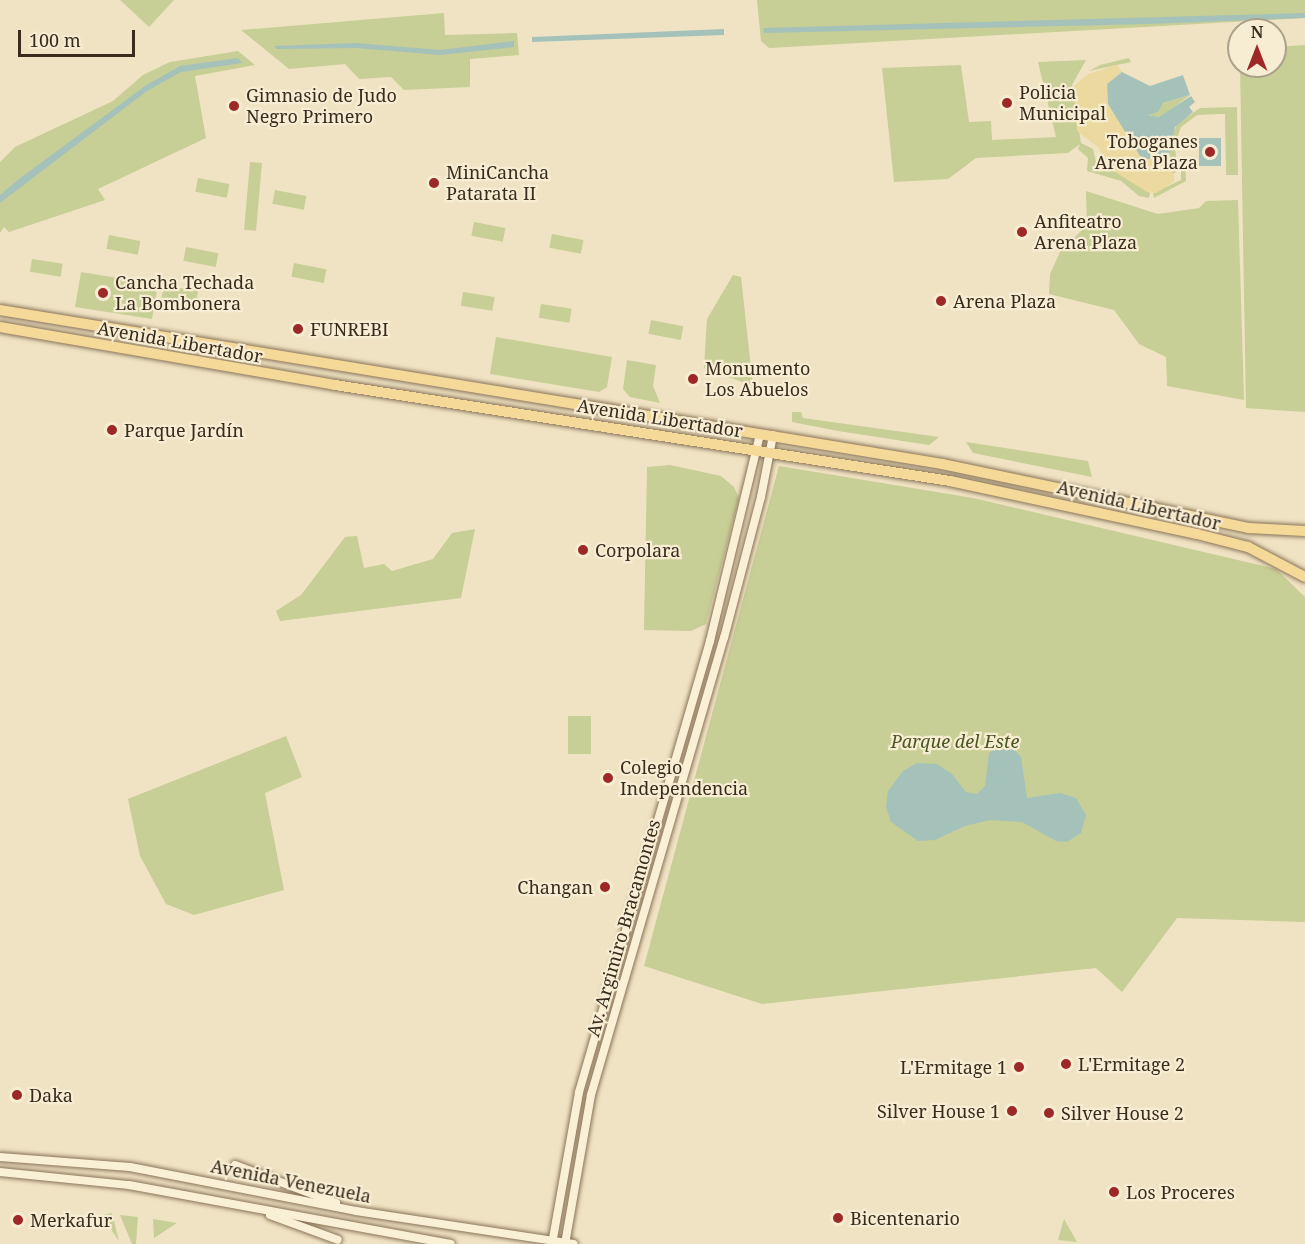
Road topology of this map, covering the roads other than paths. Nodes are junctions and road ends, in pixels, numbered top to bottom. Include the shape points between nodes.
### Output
1 (0, 310) edge
2 (0, 327) edge
3 (760, 434) junction
4 (773, 435) junction
5 (759, 450) junction
6 (771, 452) junction
7 (1305, 531) edge
8 (1305, 578) edge
9 (0, 1156) edge
10 (235, 1165) dead end
11 (0, 1172) edge
12 (247, 1207) junction
13 (356, 1211) junction
14 (338, 1240) dead end
15 (552, 1242) edge
16 (451, 1244) edge
17 (568, 1244) edge

1 - 3 main road, Avenida Libertador
2 - 5 main road, Avenida Libertador via 335,385
3 - 4 main road, Avenida Libertador
3 - 5 street
4 - 6 street, Av. Argimiro Bracamontes
4 - 7 main road, Avenida Libertador via 942,464 1249,528
5 - 6 main road, Avenida Libertador
5 - 15 street via 710,641 579,1092
6 - 8 main road, Avenida Libertador via 950,482 1197,534 1248,547
6 - 17 street, Av. Argimiro Bracamontes via 724,638 591,1095
9 - 13 street, Avenida Venezuela via 130,1167
10 - 13 street
11 - 12 street, Avenida Venezuela via 129,1185
12 - 14 street
12 - 16 street, Avenida Venezuela
13 - 15 street, Avenida Venezuela
15 - 17 street, Avenida Venezuela

